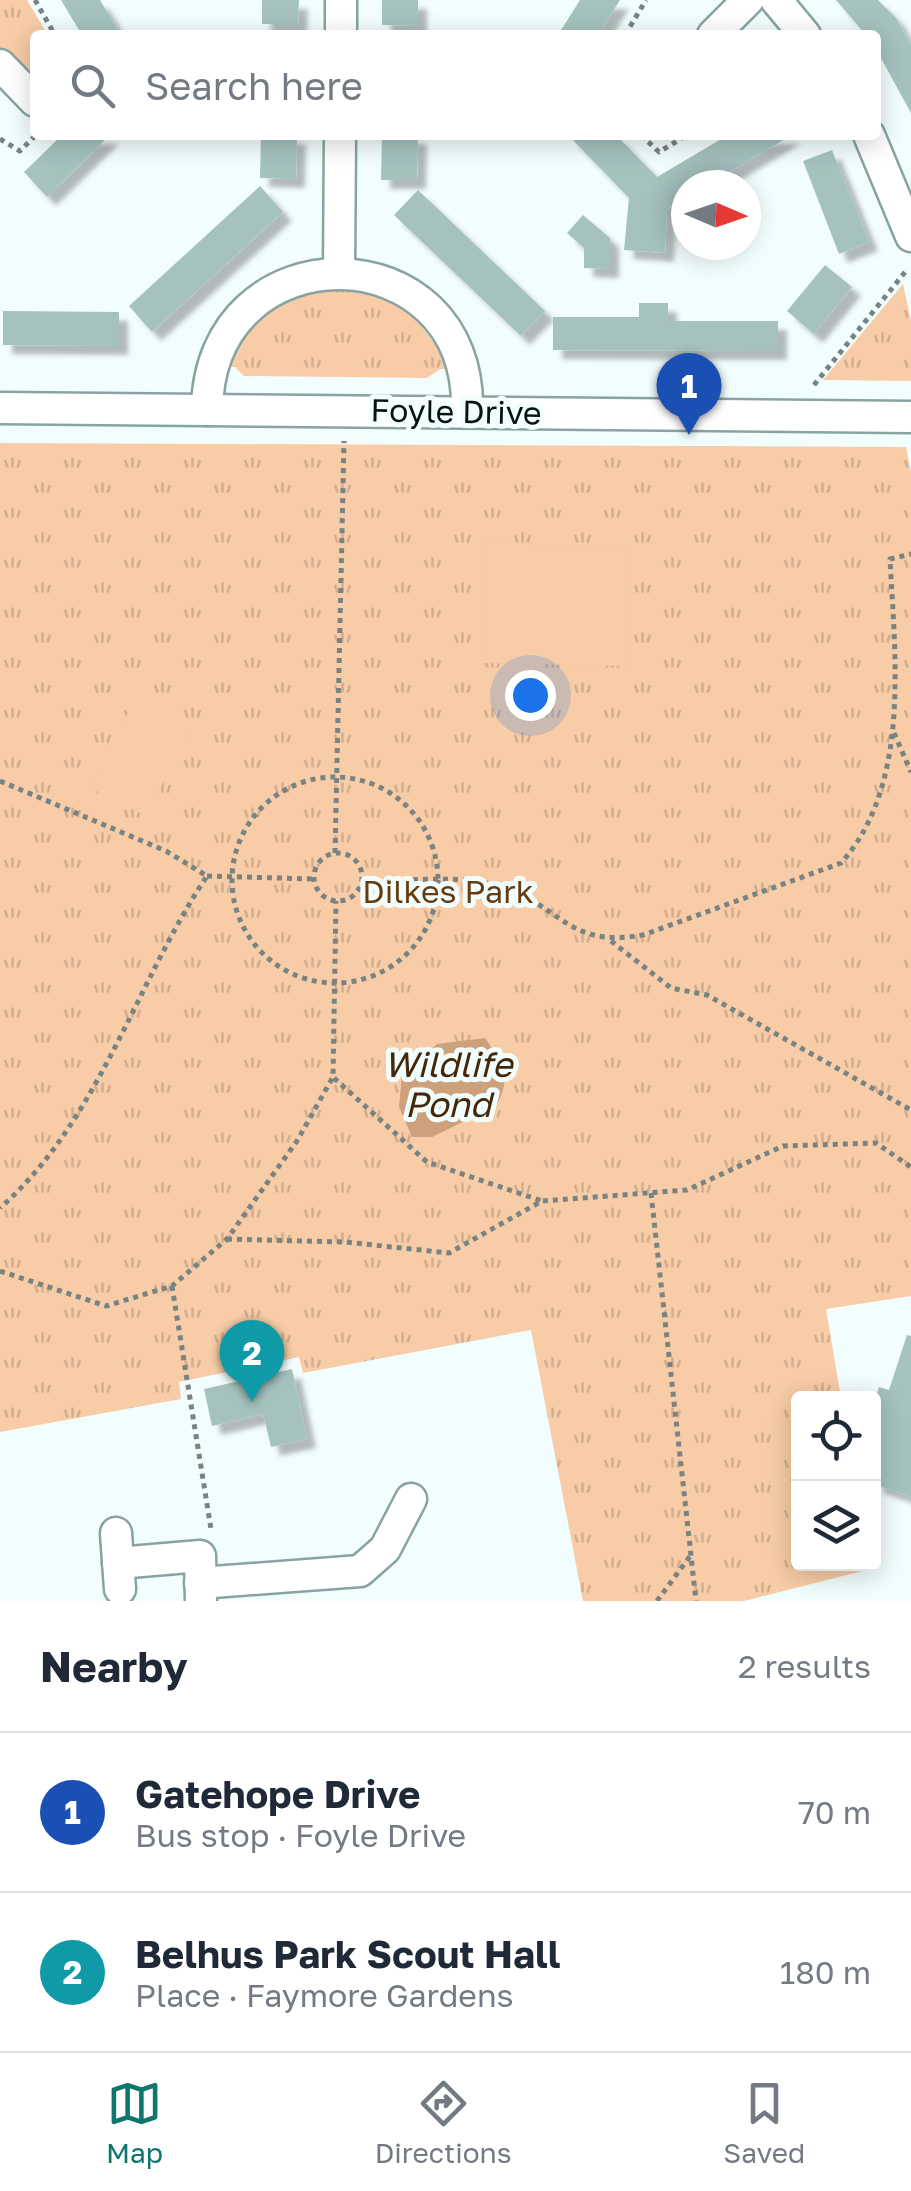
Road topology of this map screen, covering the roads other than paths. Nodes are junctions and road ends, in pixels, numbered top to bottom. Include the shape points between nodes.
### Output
1 (341, 0) edge
2 (748, 0) edge
3 (776, 0) edge
4 (341, 30) edge
5 (718, 30) edge
6 (802, 30) edge
7 (0, 66) edge
8 (30, 96) edge
9 (340, 140) edge
10 (872, 140) edge
11 (911, 236) edge
12 (339, 272) junction
13 (0, 408) edge
14 (206, 410) junction
15 (466, 412) junction
16 (911, 416) edge
17 (412, 1498) dead end
18 (118, 1562) dead end
19 (207, 1589) edge

1 - 4 street
2 - 5 street
3 - 6 street
7 - 8 street
9 - 12 street
10 - 11 street
12 - 14 street via 285,283 243,311 212,361
12 - 15 street via 382,280 429,308 466,367
13 - 14 street, Foyle Drive
14 - 15 street, Foyle Drive
15 - 16 street, Foyle Drive
17 - 19 street via 385,1550 360,1571
18 - 19 street via 200,1556

